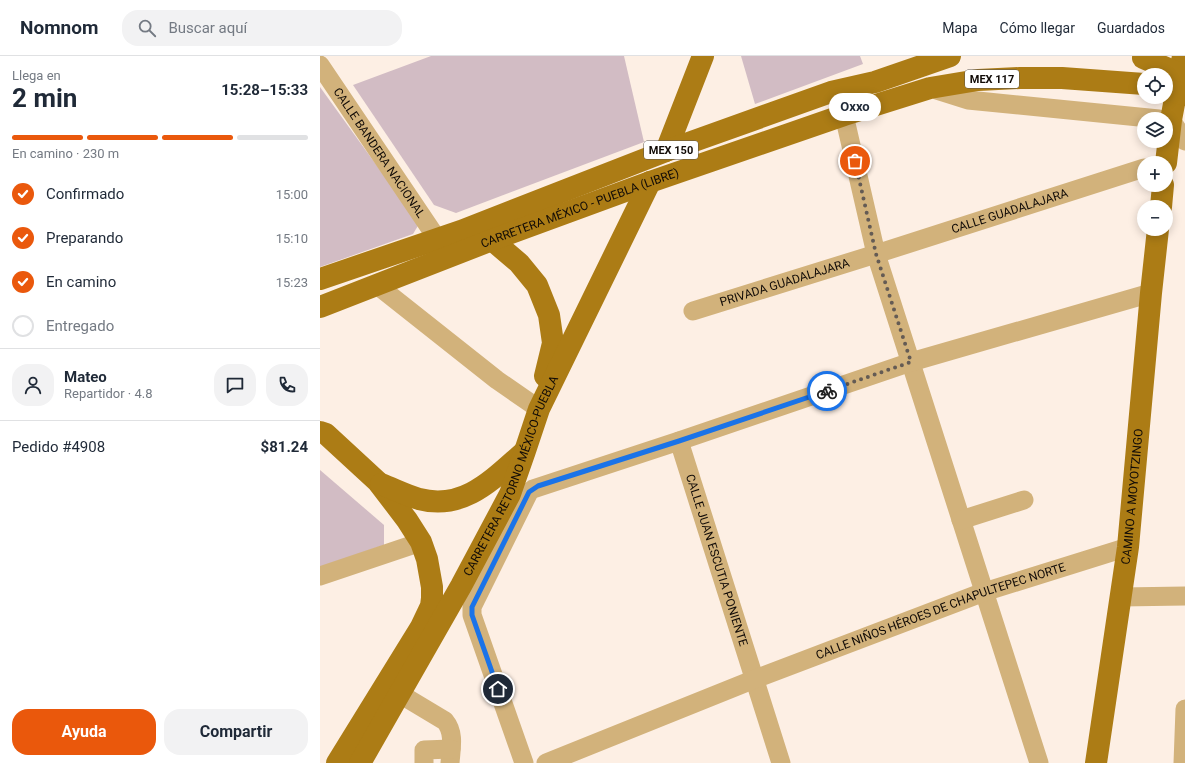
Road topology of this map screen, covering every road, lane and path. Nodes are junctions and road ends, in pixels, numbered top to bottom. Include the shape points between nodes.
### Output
1 (950, 56) edge
2 (1183, 56) edge
3 (1140, 57) edge
4 (700, 62) edge
5 (320, 65) edge
6 (1185, 76) edge
7 (875, 82) junction
8 (1137, 83) edge
9 (930, 88) junction
10 (1173, 91) edge
11 (1185, 95) edge
12 (1167, 112) edge
13 (844, 115) junction
14 (1137, 117) edge
15 (1173, 128) edge
16 (1185, 141) edge
17 (666, 152) junction
18 (1137, 170) edge
19 (650, 182) junction
20 (470, 228) junction
21 (1157, 236) edge
22 (438, 240) junction
23 (492, 240) junction
24 (876, 254) junction
25 (320, 280) edge
26 (377, 285) junction
27 (1151, 292) junction
28 (320, 307) edge
29 (693, 311) dead end
30 (911, 362) junction
31 (539, 409) junction
32 (322, 434) edge
33 (679, 441) junction
34 (526, 451) junction
35 (378, 482) junction
36 (1024, 500) dead end
37 (961, 520) junction
38 (421, 542) junction
39 (1128, 547) junction
40 (320, 576) edge
41 (984, 592) junction
42 (1121, 596) junction
43 (1185, 596) edge
44 (755, 679) junction
45 (400, 694) junction
46 (1185, 709) edge
47 (451, 756) edge
48 (337, 763) edge
49 (360, 763) edge
50 (424, 763) edge
51 (524, 763) edge
52 (546, 763) edge
53 (781, 763) edge
54 (1039, 763) edge
55 (1096, 763) edge
56 (1183, 763) edge

1 - 7 main road, CARRETERA MÉXICO - PUEBLA (LIBRE) / MEX 150
2 - 12 main road
3 - 6 main road, bridge
4 - 17 main road
5 - 22 street, CALLE BANDERA NACIONAL
7 - 13 main road, CARRETERA MÉXICO - PUEBLA (LIBRE) / MEX 150
7 - 17 main road, CARRETERA MÉXICO - PUEBLA (LIBRE) / MEX 150 via 830,92
8 - 9 main road, MEX 117 via 1020,78 978,80
9 - 13 main road, MEX 117
9 - 14 street via 968,100
10 - 11 main road, bridge
13 - 19 main road, CARRETERA MÉXICO - PUEBLA (LIBRE) / MEX 150
13 - 24 street
15 - 16 street
17 - 20 main road, CARRETERA MÉXICO - PUEBLA (LIBRE) / MEX 150
18 - 24 street, CALLE GUADALAJARA
19 - 23 main road, CARRETERA MÉXICO - PUEBLA (LIBRE) / MEX 150
19 - 31 main road, CARRETERA RETORNO MÉXICO-PUEBLA
20 - 22 main road, CARRETERA MÉXICO - PUEBLA (LIBRE) / MEX 150
20 - 23 main road
21 - 27 main road, CAMINO A MOYOTZINGO
22 - 25 main road, CARRETERA MÉXICO - PUEBLA (LIBRE) / MEX 150
23 - 26 main road, CARRETERA MÉXICO - PUEBLA (LIBRE) / MEX 150
23 - 31 main road via 519,263 537,285 549,315 553,343
24 - 29 street, PRIVADA GUADALAJARA
24 - 30 street
26 - 28 main road, CARRETERA MÉXICO - PUEBLA (LIBRE) / MEX 150
26 - 31 street via 497,380
27 - 30 street
27 - 39 main road, CAMINO A MOYOTZINGO
30 - 33 street
30 - 37 street
31 - 34 main road, CARRETERA RETORNO MÉXICO-PUEBLA
32 - 35 main road
33 - 44 street, CALLE JUAN ESCUTIA PONIENTE
33 - 51 street via 534,488 529,492 472,607 472,615
34 - 35 main road via 490,482 454,500 444,502 420,499
34 - 45 main road, CARRETERA RETORNO MÉXICO-PUEBLA via 510,494
35 - 38 main road
36 - 37 street
37 - 41 street
38 - 40 street
38 - 48 main road via 430,576 431,606 421,627
39 - 41 street, CALLE NIÑOS HÉROES DE CHAPULTEPEC NORTE
39 - 42 main road, CAMINO A MOYOTZINGO
41 - 44 street, CALLE NIÑOS HÉROES DE CHAPULTEPEC NORTE
41 - 54 street
42 - 43 street
42 - 55 main road, CAMINO A MOYOTZINGO
44 - 52 street, CALLE NIÑOS HÉROES DE CHAPULTEPEC NORTE
44 - 53 street, CALLE JUAN ESCUTIA PONIENTE
45 - 47 street via 445,721 452,732
45 - 49 main road, CARRETERA RETORNO MÉXICO-PUEBLA
46 - 56 street
47 - 50 street via 424,750

